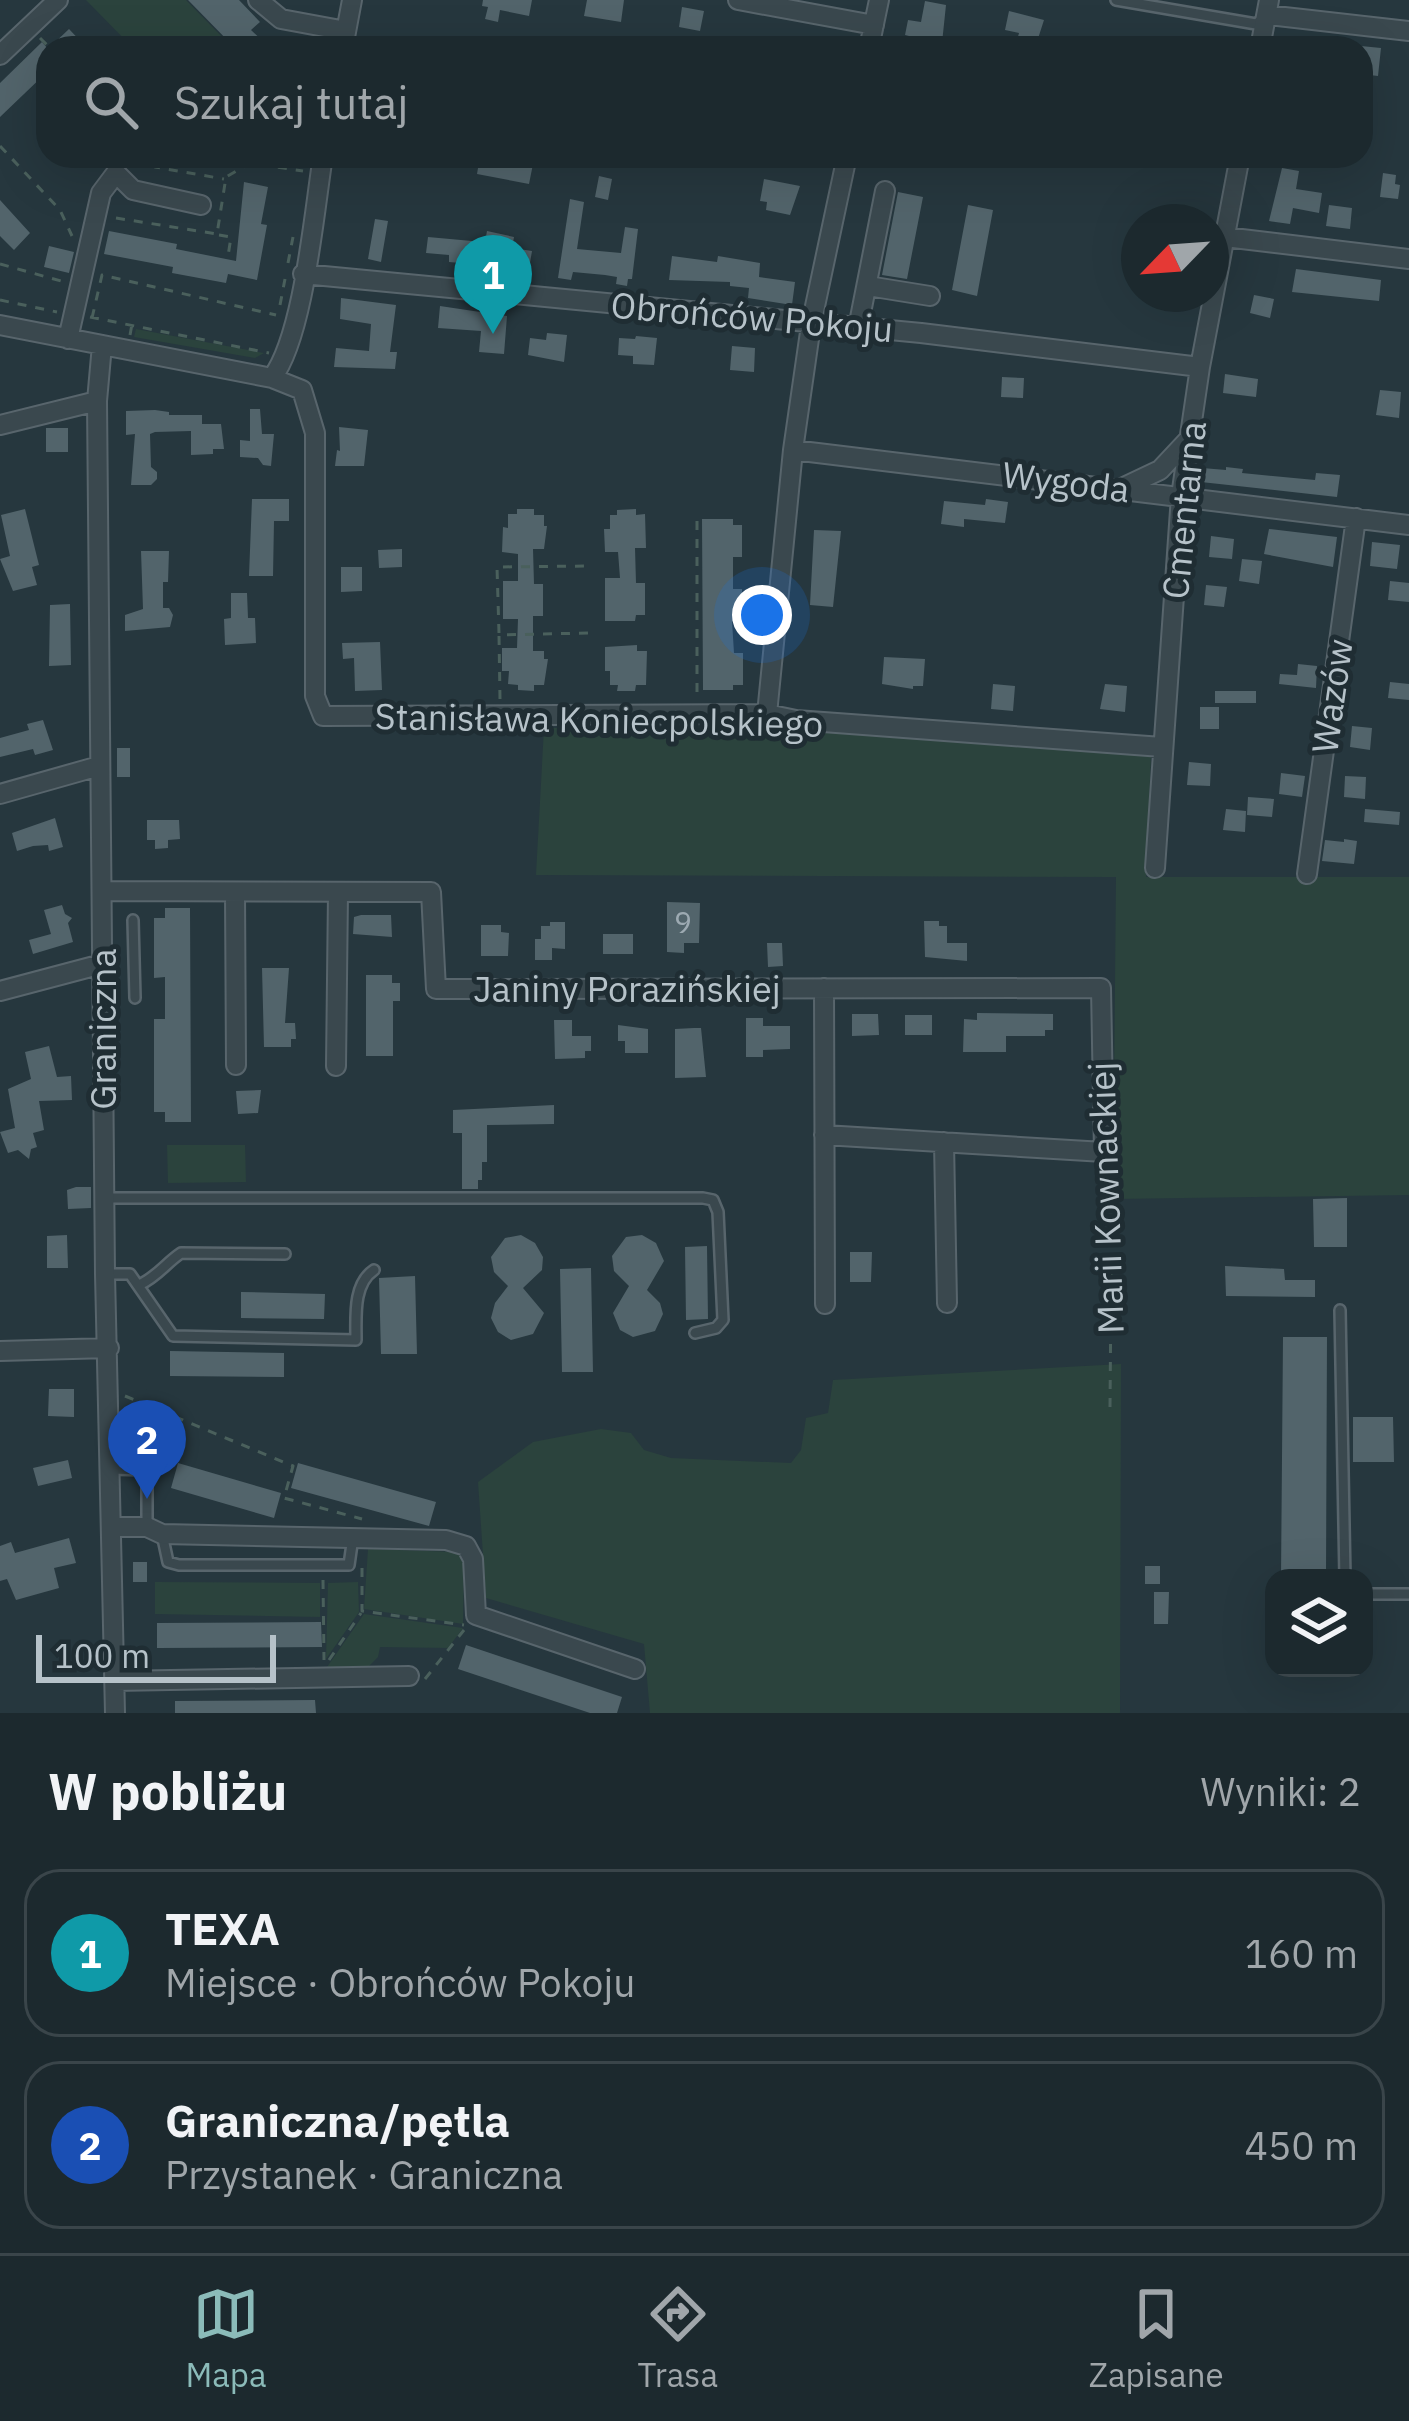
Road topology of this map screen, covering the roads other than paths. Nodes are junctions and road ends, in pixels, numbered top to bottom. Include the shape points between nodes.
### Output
1 (58, 0) edge
2 (258, 0) edge
3 (352, 0) edge
4 (738, 0) edge
5 (879, 0) edge
6 (1116, 0) edge
7 (1269, 8) edge
8 (874, 26) junction
9 (1409, 31) edge
10 (335, 36) edge
11 (345, 36) edge
12 (872, 36) edge
13 (4, 44) edge
14 (111, 168) edge
15 (115, 168) edge
16 (321, 168) edge
17 (845, 168) edge
18 (1238, 168) edge
19 (885, 191) dead end
20 (201, 206) dead end
21 (1229, 215) edge
22 (1229, 237) edge
23 (1409, 259) edge
24 (303, 274) junction
25 (868, 286) junction
26 (930, 296) dead end
27 (1211, 312) edge
28 (0, 325) edge
29 (812, 325) junction
30 (858, 328) junction
31 (68, 339) junction
32 (102, 345) junction
33 (1200, 367) junction
34 (272, 377) junction
35 (97, 401) junction
36 (0, 425) edge
37 (1190, 438) junction
38 (794, 451) junction
39 (1121, 488) junction
40 (1181, 496) junction
41 (1356, 518) junction
42 (1409, 525) edge
43 (767, 714) junction
44 (1162, 747) junction
45 (99, 766) junction
46 (0, 794) edge
47 (1155, 868) dead end
48 (1307, 874) dead end
49 (102, 891) junction
50 (235, 893) junction
51 (338, 893) junction
52 (133, 920) dead end
53 (102, 964) junction
54 (824, 988) junction
55 (1102, 988) joint
56 (0, 992) edge
57 (135, 998) dead end
58 (236, 1066) dead end
59 (336, 1066) dead end
60 (824, 1135) junction
61 (944, 1142) junction
62 (105, 1198) junction
63 (285, 1254) dead end
64 (374, 1270) dead end
65 (105, 1274) junction
66 (140, 1286) junction
67 (947, 1303) dead end
68 (825, 1304) dead end
69 (1340, 1310) dead end
70 (695, 1333) dead end
71 (109, 1348) junction
72 (0, 1351) edge
73 (110, 1469) junction
74 (112, 1527) junction
75 (155, 1530) junction
76 (361, 1532) junction
77 (1345, 1569) edge
78 (1373, 1594) edge
79 (1409, 1594) edge
80 (635, 1670) dead end
81 (415, 1680) road end
82 (114, 1681) junction
83 (115, 1713) edge

1 - 13 street
2 - 10 street via 281,19
3 - 11 street
4 - 8 street
5 - 8 street
6 - 7 lane via 1256,24
7 - 9 street
8 - 12 street
14 - 31 street via 82,316
15 - 20 street via 134,190
16 - 24 street
17 - 29 street
18 - 21 street, Cmentarna
19 - 25 street
22 - 23 street
24 - 29 street, Obrońców Pokoju
24 - 34 street
25 - 26 street
25 - 30 street
27 - 33 street, Cmentarna
28 - 31 street
29 - 30 street, Obrońców Pokoju
29 - 38 street
30 - 33 street, Obrońców Pokoju
31 - 32 street
32 - 34 street
32 - 35 street, Graniczna
33 - 37 street, Cmentarna
34 - 43 street, Stanisława Koniecpolskiego via 302,390 315,433 315,696 323,716
35 - 36 street
35 - 45 street, Graniczna
37 - 39 street via 1160,470
37 - 40 street, Cmentarna
38 - 39 street, Wygoda
38 - 43 street
39 - 40 street, Wygoda
40 - 41 street, Wygoda
40 - 44 street, Cmentarna
41 - 42 street, Wygoda
41 - 48 street, Wazów
43 - 44 street, Stanisława Koniecpolskiego
44 - 47 street, Cmentarna
45 - 46 street
45 - 49 street, Graniczna
49 - 50 street, Janiny Porazińskiej
49 - 53 street, Graniczna
50 - 51 street, Janiny Porazińskiej
50 - 58 street
51 - 54 street, Janiny Porazińskiej via 431,892 436,989
51 - 59 street
52 - 57 lane
53 - 56 street
53 - 62 street, Graniczna
54 - 55 street, Janiny Porazińskiej
54 - 60 street
55 - 61 street, Marii Kownackiej via 1104,1152
60 - 61 street
60 - 68 street
61 - 67 street
62 - 65 street, Graniczna
62 - 70 lane via 713,1200 723,1320
63 - 66 lane via 181,1253
64 - 66 lane via 360,1287 356,1340 173,1336
65 - 66 lane via 130,1274
65 - 71 street, Graniczna
69 - 77 lane
71 - 72 street
71 - 73 street, Graniczna
73 - 74 street, Graniczna
73 - 75 lane via 147,1470
74 - 75 street
74 - 82 street, Graniczna
75 - 76 street
75 - 76 lane via 168,1562 179,1565 349,1564
76 - 80 street via 466,1546 476,1615
78 - 79 lane
81 - 82 street via 324,1672
82 - 83 street, Graniczna

